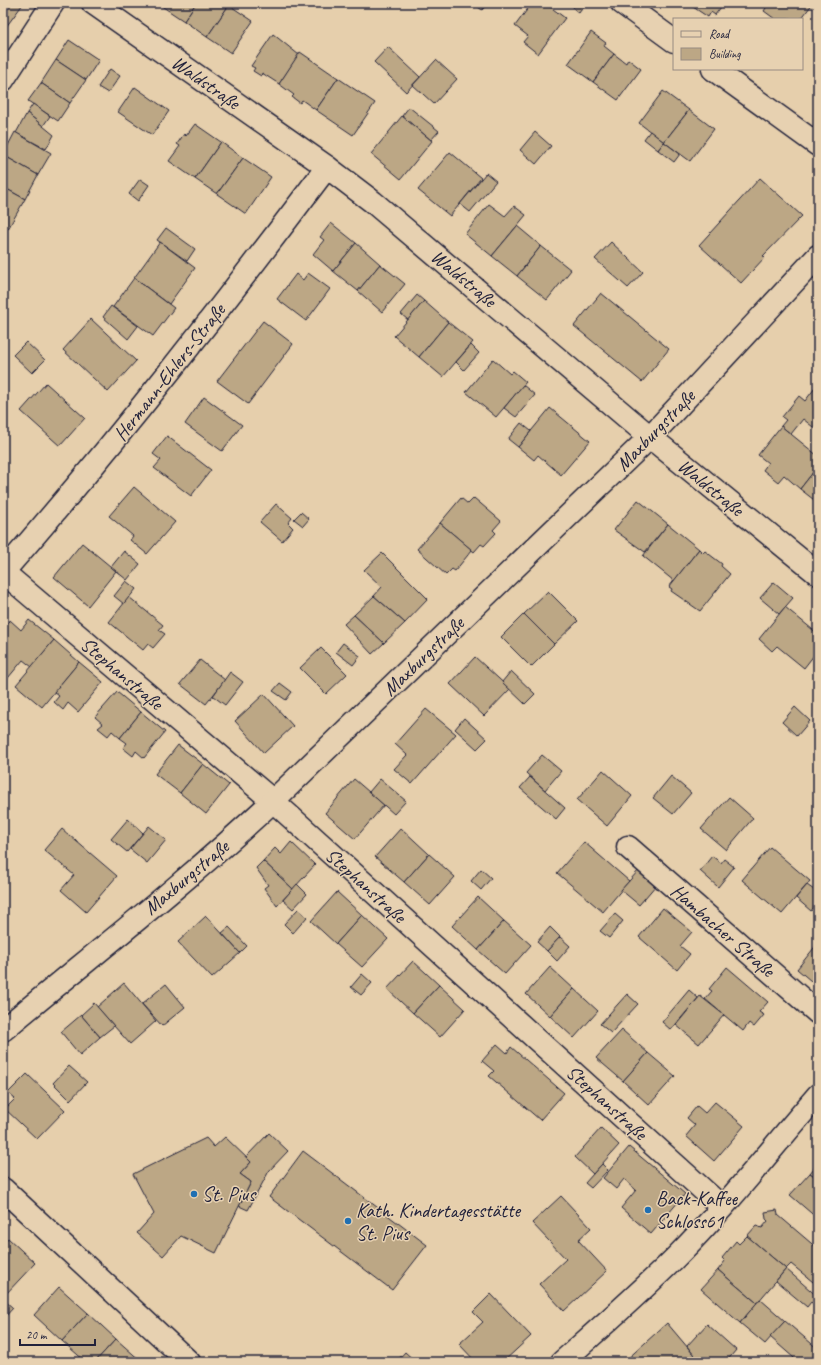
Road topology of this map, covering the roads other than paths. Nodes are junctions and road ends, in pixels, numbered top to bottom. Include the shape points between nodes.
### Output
1 (53, 3) edge
2 (93, 3) edge
3 (622, 3) edge
4 (673, 40) edge
5 (714, 70) edge
6 (3, 80) edge
7 (818, 145) edge
8 (327, 167) junction
9 (818, 256) edge
10 (650, 437) junction
11 (3, 572) edge
12 (818, 574) edge
13 (273, 801) junction
14 (628, 847) dead end
15 (818, 1013) edge
16 (3, 1030) edge
17 (818, 1095) edge
18 (3, 1189) edge
19 (722, 1207) junction
20 (189, 1362) edge
21 (562, 1362) edge

1 - 6 street
2 - 8 street, Waldstraße
3 - 4 street
5 - 7 street
8 - 10 street, Waldstraße via 443,259
8 - 11 street, Hermann-Ehlers-Straße via 190,347 89,473
9 - 10 street, Maxburgstraße
10 - 12 street, Waldstraße
10 - 13 street, Maxburgstraße
11 - 13 street, Stephanstraße
13 - 16 street, Maxburgstraße via 200,867
13 - 19 street, Stephanstraße
14 - 15 street, Hambacher Straße
17 - 19 street
18 - 20 street
19 - 21 street via 627,1304

